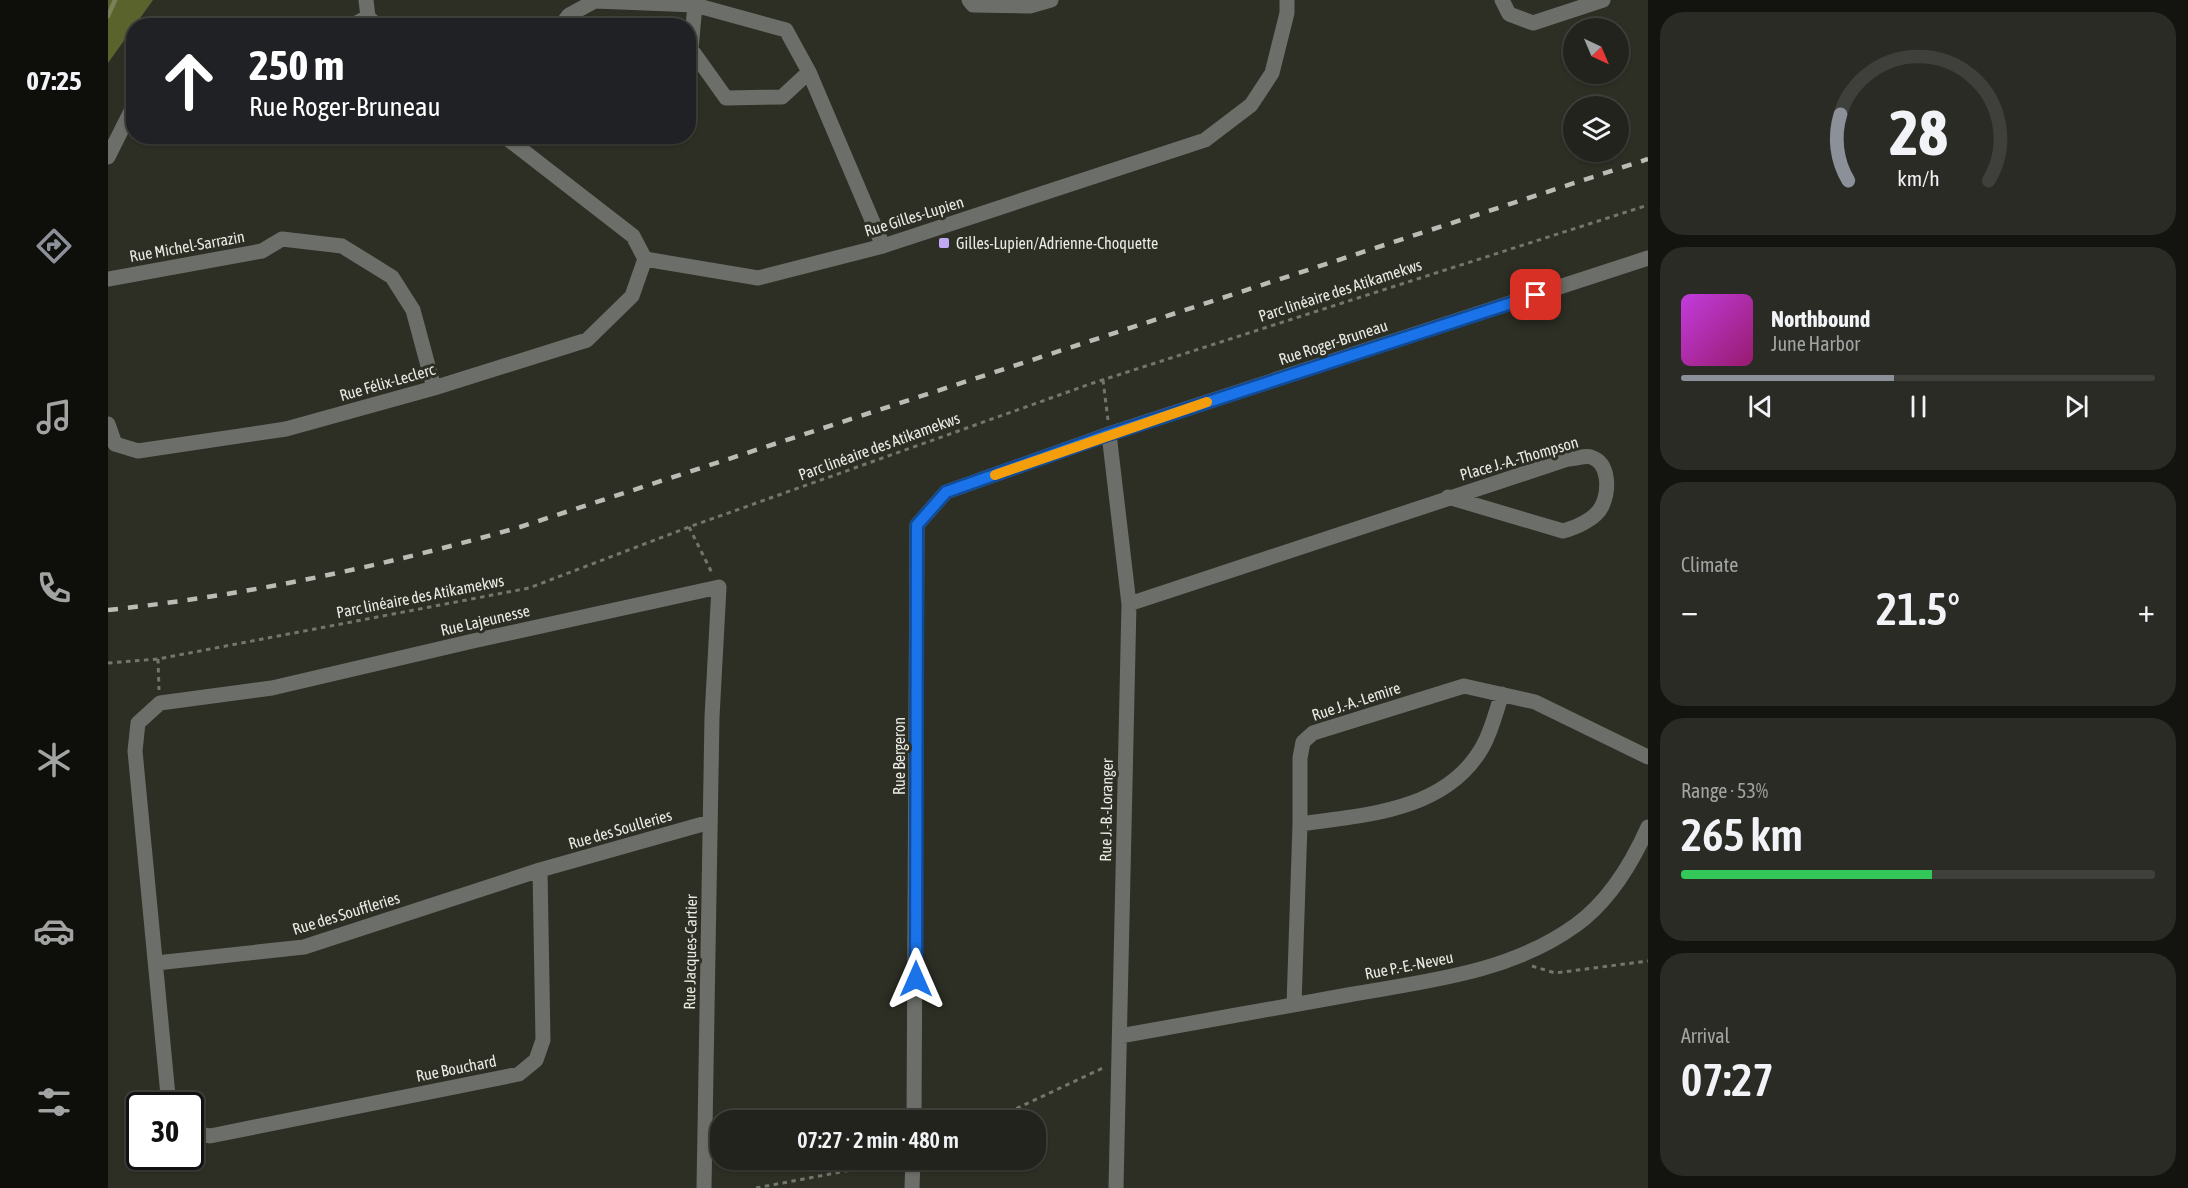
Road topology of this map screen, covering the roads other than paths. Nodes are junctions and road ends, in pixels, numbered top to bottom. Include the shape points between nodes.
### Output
1 (366, 0) edge
2 (969, 0) edge
3 (1051, 0) edge
4 (1287, 0) edge
5 (1502, 0) edge
6 (1603, 0) edge
7 (694, 4) junction
8 (372, 18) edge
9 (567, 18) edge
10 (693, 18) edge
11 (696, 56) edge
12 (809, 72) junction
13 (126, 121) edge
14 (514, 144) edge
15 (108, 157) edge
16 (883, 246) junction
17 (1648, 258) edge
18 (645, 259) junction
19 (108, 279) edge
20 (434, 388) junction
21 (108, 424) edge
22 (1110, 434) junction
23 (1030, 462) joint
24 (1448, 497) junction
25 (1129, 604) junction
26 (1502, 694) junction
27 (712, 717) joint
28 (1648, 757) edge
29 (710, 822) junction
30 (1300, 824) junction
31 (1648, 827) edge
32 (540, 870) junction
33 (156, 963) junction
34 (1294, 1005) junction
35 (1120, 1036) junction
36 (168, 1092) edge
37 (914, 1110) edge
38 (204, 1135) edge
39 (913, 1170) edge
40 (704, 1188) edge
41 (912, 1188) edge
42 (1116, 1188) edge

1 - 8 street
2 - 3 street via 973,5 1030,6
4 - 16 street, Rue Gilles-Lupien via 1272,73 1251,105 1205,140
5 - 6 street via 1509,14 1533,23
7 - 9 street via 595,2
7 - 10 street
7 - 12 street via 786,30
11 - 12 street via 726,98 782,97
12 - 16 street
13 - 15 street
14 - 18 street via 633,236
16 - 18 street, Rue Gilles-Lupien via 758,278
17 - 22 street, Rue Roger-Bruneau
18 - 20 street, Rue Félix-Leclerc via 632,296 587,340
19 - 20 street, Rue Michel-Sarrazin via 262,251 282,239 342,246 392,277 413,310
20 - 21 street, Rue Félix-Leclerc via 286,429 138,451 115,444
22 - 23 street, Rue Roger-Bruneau
22 - 25 street, Rue J.-B.-Loranger
23 - 37 street, Rue Bergeron via 946,492 917,525
24 - 24 street, Place J.-A.-Thompson via 1563,531 1592,517 1602,507 1605,468 1588,455
24 - 25 street, Place J.-A.-Thompson
25 - 35 street, Rue J.-B.-Loranger
26 - 28 street, Rue J.-A.-Lemire via 1535,702
26 - 30 street via 1483,747 1469,768 1435,793 1388,812
26 - 30 street, Rue J.-A.-Lemire via 1464,686 1313,733 1303,742 1300,758
27 - 29 street, Rue Jacques-Cartier
27 - 33 street, Rue Lajeunesse via 719,587 272,688 160,703 138,723 135,751
29 - 32 street, Rue des Soulleries
29 - 40 street, Rue Jacques-Cartier
30 - 34 street, Rue J.-A.-Lemire
31 - 34 street, Rue P.-E.-Neveu via 1625,872 1577,924 1540,947 1514,960 1451,976
32 - 33 street, Rue des Souffleries via 304,947
32 - 38 street, Rue Bouchard via 543,1040 536,1060 519,1074
33 - 36 street
34 - 35 street, Rue P.-E.-Neveu
35 - 42 street, Rue J.-B.-Loranger
39 - 41 street

